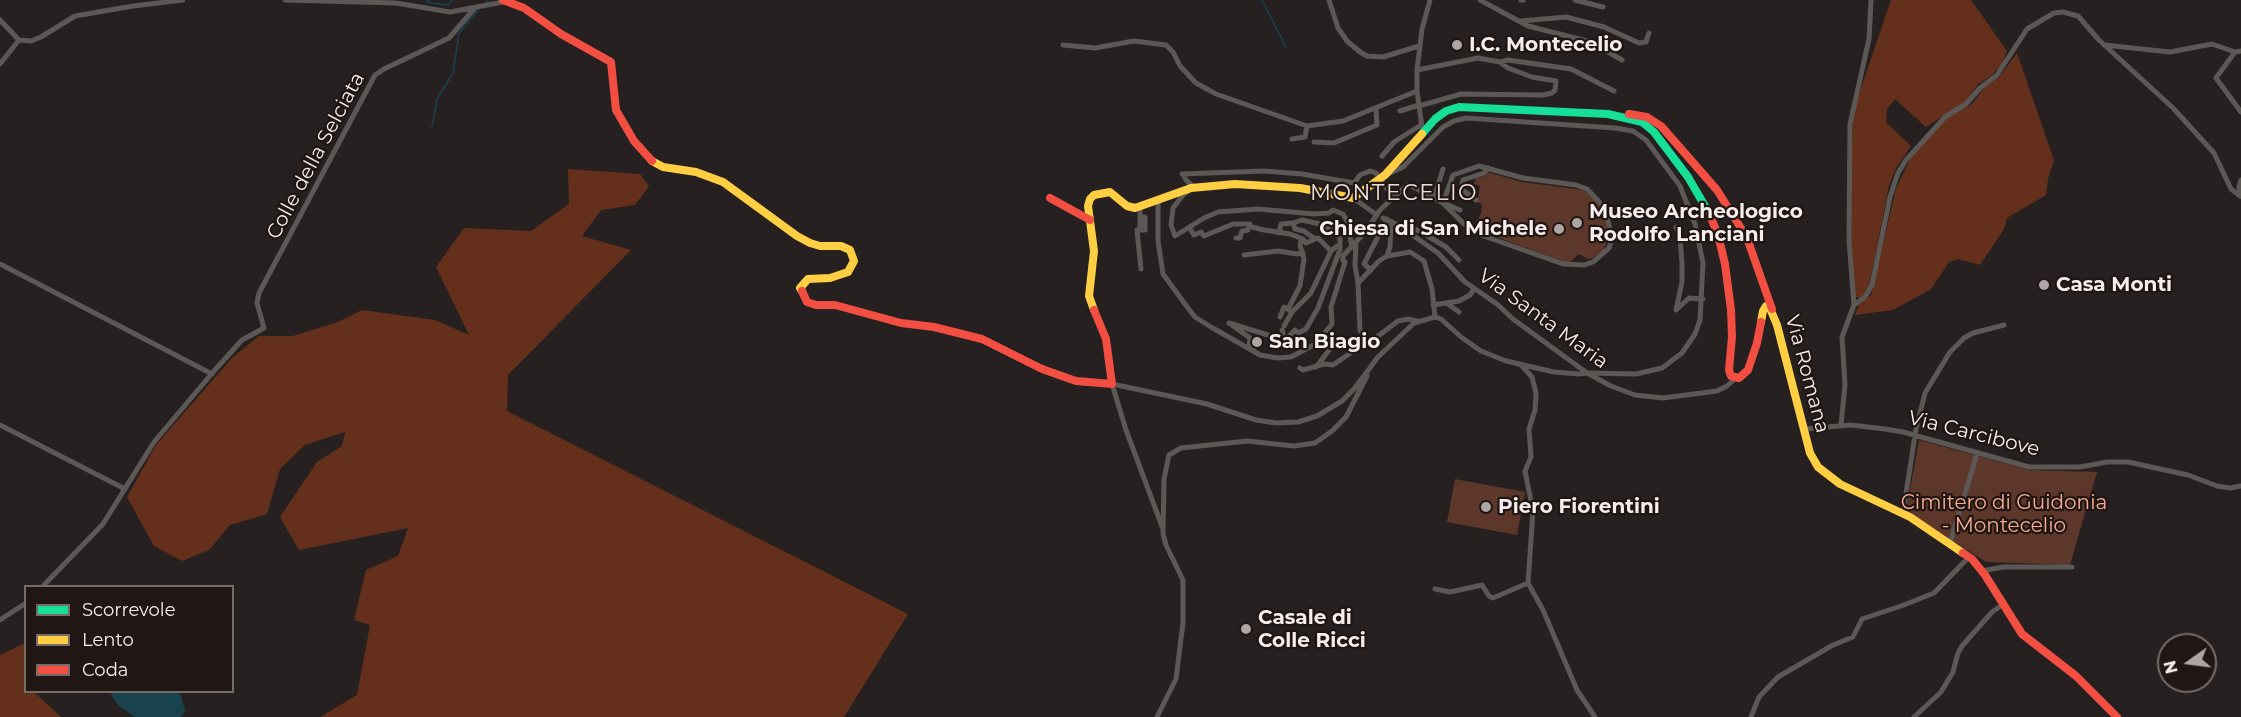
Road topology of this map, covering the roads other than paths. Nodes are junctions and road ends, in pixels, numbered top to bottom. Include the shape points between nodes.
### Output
1 (183, 0) edge
2 (285, 0) edge
3 (1329, 0) edge
4 (1430, 0) edge
5 (1480, 0) edge
6 (1575, 0) edge
7 (1871, 0) edge
8 (503, 1) edge
9 (1602, 8) dead end
10 (474, 9) junction
11 (0, 20) edge
12 (1519, 21) junction
13 (1649, 33) dead end
14 (19, 39) junction
15 (1063, 45) dead end
16 (2104, 45) junction
17 (1419, 46) junction
18 (2238, 51) edge
19 (1622, 60) dead end
20 (1500, 62) junction
21 (0, 64) edge
22 (1417, 69) junction
23 (1417, 91) junction
24 (1614, 91) dead end
25 (1419, 106) junction
26 (1376, 108) junction
27 (1400, 111) dead end
28 (2241, 112) edge
29 (1616, 115) junction
30 (1421, 125) junction
31 (1307, 126) junction
32 (1423, 134) junction
33 (1292, 139) dead end
34 (1314, 142) dead end
35 (1382, 156) dead end
36 (1488, 168) junction
37 (1443, 169) dead end
38 (1382, 177) junction
39 (2241, 180) edge
40 (1194, 187) junction
41 (1394, 196) junction
42 (2241, 196) edge
43 (1050, 198) dead end
44 (1353, 198) junction
45 (1434, 198) junction
46 (1476, 200) dead end
47 (1158, 201) junction
48 (1444, 203) junction
49 (1140, 207) junction
50 (1460, 210) dead end
51 (1383, 216) junction
52 (1090, 220) junction
53 (1293, 223) junction
54 (1250, 224) junction
55 (1398, 225) junction
56 (1676, 226) dead end
57 (1189, 227) junction
58 (1279, 233) junction
59 (1236, 238) dead end
60 (1315, 239) junction
61 (1301, 240) junction
62 (1354, 244) junction
63 (1331, 251) junction
64 (1341, 251) junction
65 (1303, 253) junction
66 (1244, 255) dead end
67 (1388, 255) junction
68 (1459, 260) dead end
69 (0, 264) edge
70 (1364, 264) junction
71 (1355, 265) junction
72 (1141, 269) dead end
73 (1371, 270) junction
74 (1358, 283) junction
75 (1474, 289) junction
76 (1703, 299) junction
77 (1448, 304) junction
78 (1433, 305) junction
79 (1854, 305) junction
80 (1290, 310) junction
81 (1772, 310) junction
82 (1459, 312) dead end
83 (1435, 316) junction
84 (1280, 317) dead end
85 (1418, 321) junction
86 (2004, 325) dead end
87 (1360, 331) dead end
88 (1283, 340) junction
89 (1323, 340) junction
90 (1258, 353) junction
91 (1520, 364) junction
92 (1316, 367) junction
93 (1300, 368) dead end
94 (1368, 371) junction
95 (1587, 373) junction
96 (212, 374) junction
97 (1736, 378) junction
98 (1112, 384) junction
99 (0, 425) edge
100 (1841, 425) junction
101 (1805, 429) junction
102 (1976, 457) dead end
103 (2241, 486) edge
104 (125, 489) junction
105 (1903, 513) junction
106 (1163, 530) junction
107 (1950, 543) junction
108 (1969, 557) junction
109 (2072, 567) dead end
110 (1982, 571) junction
111 (1528, 583) junction
112 (44, 585) edge
113 (1435, 588) dead end
114 (24, 604) edge
115 (2002, 605) junction
116 (0, 620) edge
117 (1157, 717) edge
118 (1595, 717) edge
119 (1751, 717) edge
120 (1914, 717) edge
121 (2117, 717) edge

1 - 14 street via 75,16 41,37 31,41
2 - 10 street via 396,3 450,12
3 - 17 street via 1338,28 1347,41 1367,56 1383,57
4 - 17 street
5 - 12 street
6 - 9 street
7 - 79 street via 1869,39 1850,124
8 - 10 street
8 - 98 street via 524,8 611,62 616,110 650,160 723,182 810,243 850,250 854,261 848,272 804,282 800,288 807,302 836,305 982,339 1028,363 1076,381
10 - 96 street, Colle della Selciata via 449,38 375,75 259,293 256,303 264,328 242,340
11 - 14 street
12 - 13 street via 1566,17 1606,28 1639,44 1646,42
12 - 19 street via 1591,42
14 - 21 street
15 - 31 street via 1095,48 1134,41 1166,45 1196,83 1216,94
16 - 18 street via 2167,52 2212,44
16 - 42 street via 2202,139 2218,159 2232,190
16 - 79 street via 2073,14 2054,13 2027,29 1997,75 1966,104 1939,122 1902,166 1889,202 1872,285
17 - 22 street
18 - 28 street via 2216,78
20 - 22 street via 1478,58
20 - 24 street via 1570,69
20 - 25 street via 1532,77 1556,81 1555,90 1543,95 1461,94
22 - 23 street
23 - 25 street
23 - 26 street
25 - 27 street
25 - 30 street
26 - 31 street via 1343,121
26 - 34 street via 1377,125 1335,143
29 - 32 street via 1462,107 1441,114
29 - 81 street via 1632,114 1654,121 1711,182 1747,238
29 - 97 street via 1651,128 1677,160 1707,209 1725,264 1732,331 1729,372
30 - 32 street
30 - 35 street via 1394,142
31 - 33 street via 1305,137
32 - 38 street
36 - 46 street via 1463,180 1461,189
36 - 48 street via 1479,166 1453,175
36 - 48 street via 1587,189 1607,216 1612,238 1609,248 1593,262 1563,264 1481,235
37 - 45 street
38 - 40 street via 1370,171 1354,183 1264,171 1182,174
38 - 41 street
38 - 44 street
38 - 76 street via 1403,167 1443,127 1462,119 1633,131 1646,140 1665,164 1687,201 1701,246
39 - 42 street
40 - 44 street via 1259,185
40 - 47 street
40 - 57 street via 1173,208 1171,223 1175,236
41 - 45 street via 1410,185
41 - 51 street
43 - 52 street
44 - 51 street, Via Santa Maria
45 - 48 street
47 - 49 street
47 - 90 street via 1158,240 1163,274 1168,282 1195,317
48 - 50 street
49 - 52 street via 1127,207 1114,194 1103,192 1089,202
49 - 72 street via 1137,230
51 - 55 street, Via Santa Maria
51 - 62 street via 1374,220
51 - 67 street via 1390,246
51 - 70 street
52 - 98 street via 1094,251 1089,298 1106,339
53 - 58 street via 1281,224
53 - 60 street via 1295,229
53 - 64 street via 1302,220 1335,232
54 - 57 street via 1233,224 1204,236 1201,232 1194,235
54 - 58 street
54 - 59 street
55 - 68 street via 1423,233
55 - 75 street, Via Santa Maria via 1438,253
56 - 76 street via 1682,264 1676,310 1689,298
57 - 62 street via 1218,212 1258,209 1314,214 1334,210 1343,214
58 - 61 street
60 - 61 street via 1306,243
60 - 63 street
61 - 65 street
62 - 64 street
62 - 71 street
63 - 64 street via 1337,246
63 - 80 street via 1311,293
64 - 88 street via 1306,329 1298,333 1295,330
64 - 89 street via 1345,264 1331,307 1332,324
65 - 66 street
65 - 80 street via 1300,286
67 - 73 street
67 - 78 street via 1410,252 1424,261
69 - 96 street
70 - 71 street
70 - 73 street
71 - 74 street
73 - 74 street
74 - 87 street
75 - 77 street via 1467,297
75 - 95 street, Via Santa Maria
76 - 95 street via 1696,331 1671,363 1636,374
77 - 78 street
77 - 82 street
78 - 83 street
79 - 100 street via 1842,335 1845,385
80 - 84 street via 1284,307
80 - 88 street
81 - 97 street, Via Romana via 1768,305 1763,309 1750,365 1744,375
81 - 101 street, Via Romana
83 - 85 street
83 - 91 street via 1481,351
85 - 92 street via 1400,320 1333,365
85 - 94 street
86 - 105 street via 1968,335 1952,350 1924,396
88 - 90 street via 1229,323 1250,338 1249,346
89 - 90 street via 1291,357
89 - 92 street via 1330,348
91 - 95 street via 1554,372
91 - 111 street via 1532,377 1536,393 1529,431 1531,457 1525,471 1533,511
92 - 93 street
94 - 98 street via 1354,390 1328,411 1285,423 1256,420 1207,404
94 - 106 street via 1346,417 1315,443 1294,446 1247,441 1173,452 1165,471
95 - 97 street, Via Santa Maria via 1625,392 1654,398 1715,391
96 - 104 street via 154,442
98 - 106 street
99 - 104 street
100 - 101 street, Via Carcibove
100 - 103 street, Via Carcibove via 1903,432 2029,467 2128,462 2188,475 2217,486
101 - 105 street, Via Romana via 1812,458 1824,474
102 - 107 street
104 - 112 street via 103,524
105 - 107 street, Via Romana
106 - 117 street via 1183,580 1183,616 1177,674
107 - 108 street, Via Romana
108 - 110 street, Via Romana
108 - 119 street via 1936,591 1862,619 1853,637 1778,677 1759,697
109 - 110 street via 2003,567
110 - 115 street, Via Romana
111 - 113 street via 1493,598 1482,585 1450,592
111 - 118 street via 1577,690
114 - 116 street
115 - 120 street via 1960,648 1953,672 1941,692
115 - 121 street, Via Romana via 2025,638 2076,676

